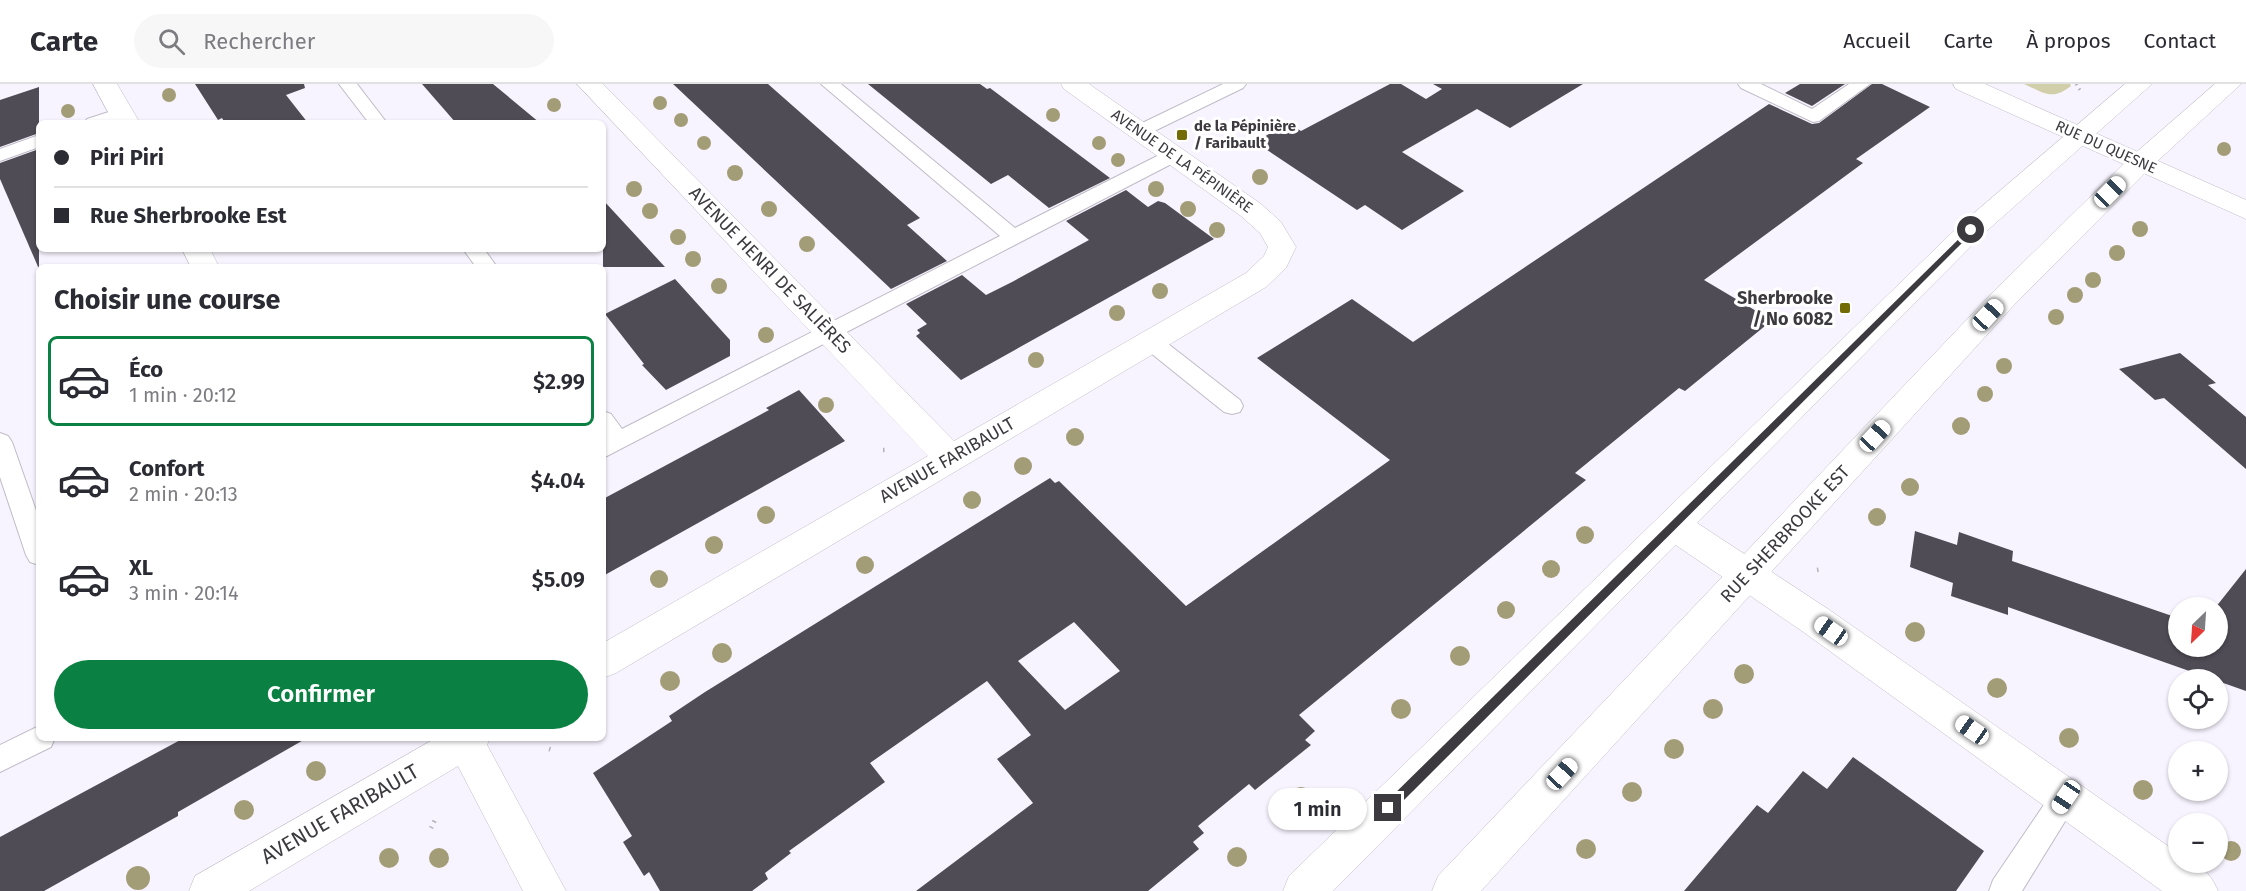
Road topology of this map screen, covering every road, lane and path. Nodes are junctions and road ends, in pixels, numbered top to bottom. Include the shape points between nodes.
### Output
1 (105, 84) edge
2 (348, 84) edge
3 (589, 84) edge
4 (830, 84) edge
5 (1073, 84) edge
6 (1237, 84) edge
7 (1747, 84) edge
8 (1861, 84) edge
9 (1965, 84) edge
10 (2076, 84) edge
11 (2140, 84) edge
12 (2229, 84) edge
13 (2082, 93) dead end
14 (124, 118) edge
15 (376, 120) edge
16 (1140, 131) junction
17 (2080, 135) junction
18 (36, 142) edge
19 (0, 155) edge
20 (1174, 155) junction
21 (2141, 162) junction
22 (2246, 210) edge
23 (1013, 237) junction
24 (1282, 247) joint
25 (475, 252) edge
26 (485, 264) edge
27 (830, 332) junction
28 (1150, 341) junction
29 (1232, 406) dead end
30 (606, 429) edge
31 (0, 441) edge
32 (611, 445) edge
33 (950, 458) junction
34 (1673, 525) junction
35 (36, 546) edge
36 (1747, 574) junction
37 (606, 660) edge
38 (36, 741) edge
39 (463, 741) edge
40 (467, 741) edge
41 (0, 759) edge
42 (2066, 797) junction
43 (435, 820) dead end
44 (431, 828) dead end
45 (210, 891) edge
46 (545, 891) edge
47 (1304, 891) edge
48 (1453, 891) edge
49 (2004, 891) edge
50 (2197, 891) edge

1 - 14 street
2 - 15 lane
3 - 27 street, AVENUE HENRI DE SALIÈRES
4 - 23 lane
5 - 16 street, AVENUE DE LA PÉPINIÈRE
6 - 16 lane
7 - 8 lane via 1813,117
9 - 17 street, RUE DU QUESNE
10 - 13 path
11 - 17 street
12 - 21 street, RUE SHERBROOKE EST
16 - 20 street, AVENUE DE LA PÉPINIÈRE
17 - 21 street, RUE DU QUESNE
17 - 34 street via 1971,230
18 - 19 lane
20 - 23 lane
20 - 24 street, AVENUE DE LA PÉPINIÈRE via 1251,210 1271,228
21 - 22 street, RUE DU QUESNE
21 - 36 street, RUE SHERBROOKE EST via 2004,298
23 - 27 lane
24 - 28 street, AVENUE FARIBAULT via 1276,261 1256,280
25 - 26 lane
27 - 32 lane
27 - 33 street, AVENUE HENRI DE SALIÈRES
28 - 29 lane
28 - 33 street, AVENUE FARIBAULT
30 - 32 lane
31 - 35 lane
33 - 37 street, AVENUE FARIBAULT
34 - 36 street
34 - 47 street
36 - 42 street
36 - 48 street, RUE SHERBROOKE EST
38 - 41 lane
39 - 45 street, AVENUE FARIBAULT
40 - 46 street
42 - 49 lane
42 - 50 street
43 - 44 path

